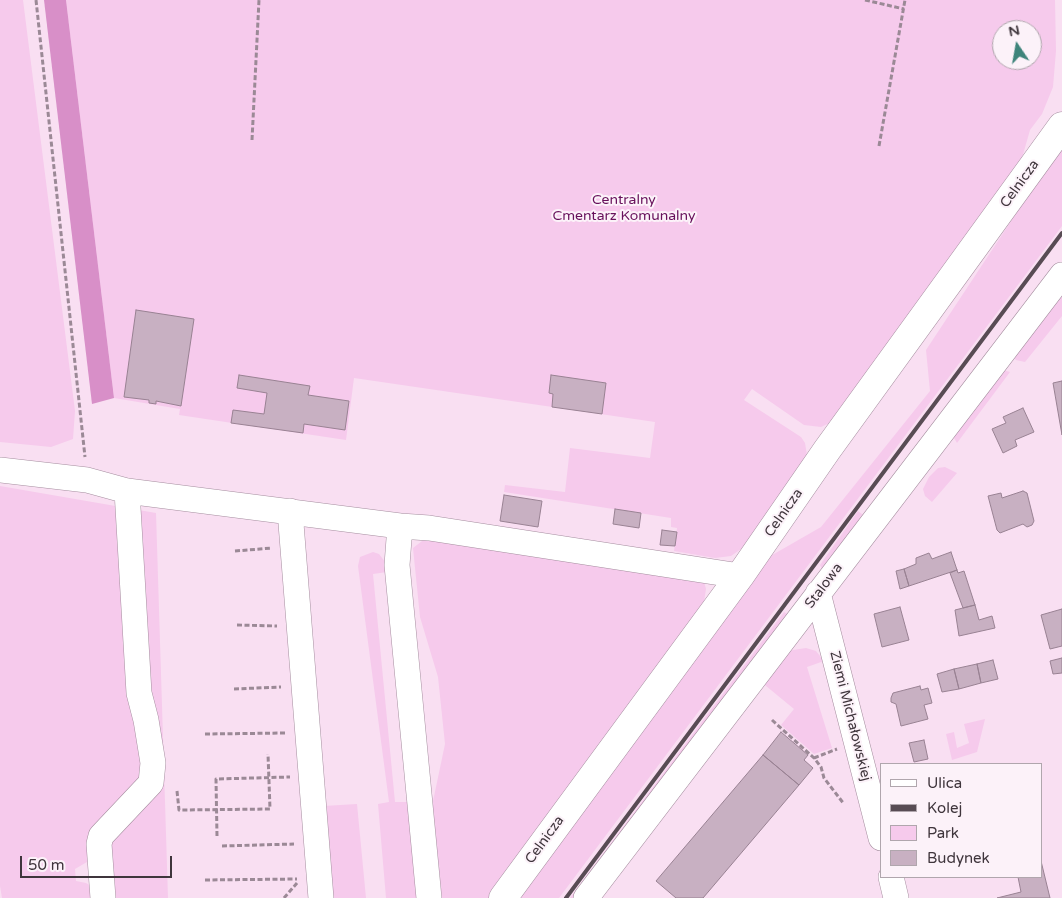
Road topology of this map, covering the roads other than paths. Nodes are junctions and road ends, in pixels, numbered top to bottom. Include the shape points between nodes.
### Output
1 (1062, 126) edge
2 (1062, 275) edge
3 (0, 470) edge
4 (127, 491) junction
5 (290, 511) junction
6 (400, 526) junction
7 (740, 576) junction
8 (818, 593) junction
9 (880, 834) edge
10 (891, 878) edge
11 (103, 898) edge
12 (321, 898) edge
13 (429, 898) edge
14 (503, 898) edge
15 (586, 898) edge
16 (896, 898) edge

1 - 7 street, Celnicza
2 - 8 street, Stalowa
3 - 4 street via 87,480
4 - 5 street
4 - 11 street via 139,693 153,763 151,783 101,836
5 - 6 street
5 - 12 street
6 - 7 street
6 - 13 street via 397,565
7 - 14 street, Celnicza
8 - 9 street, Ziemi Michałowskiej
8 - 15 street, Stalowa
10 - 16 street

